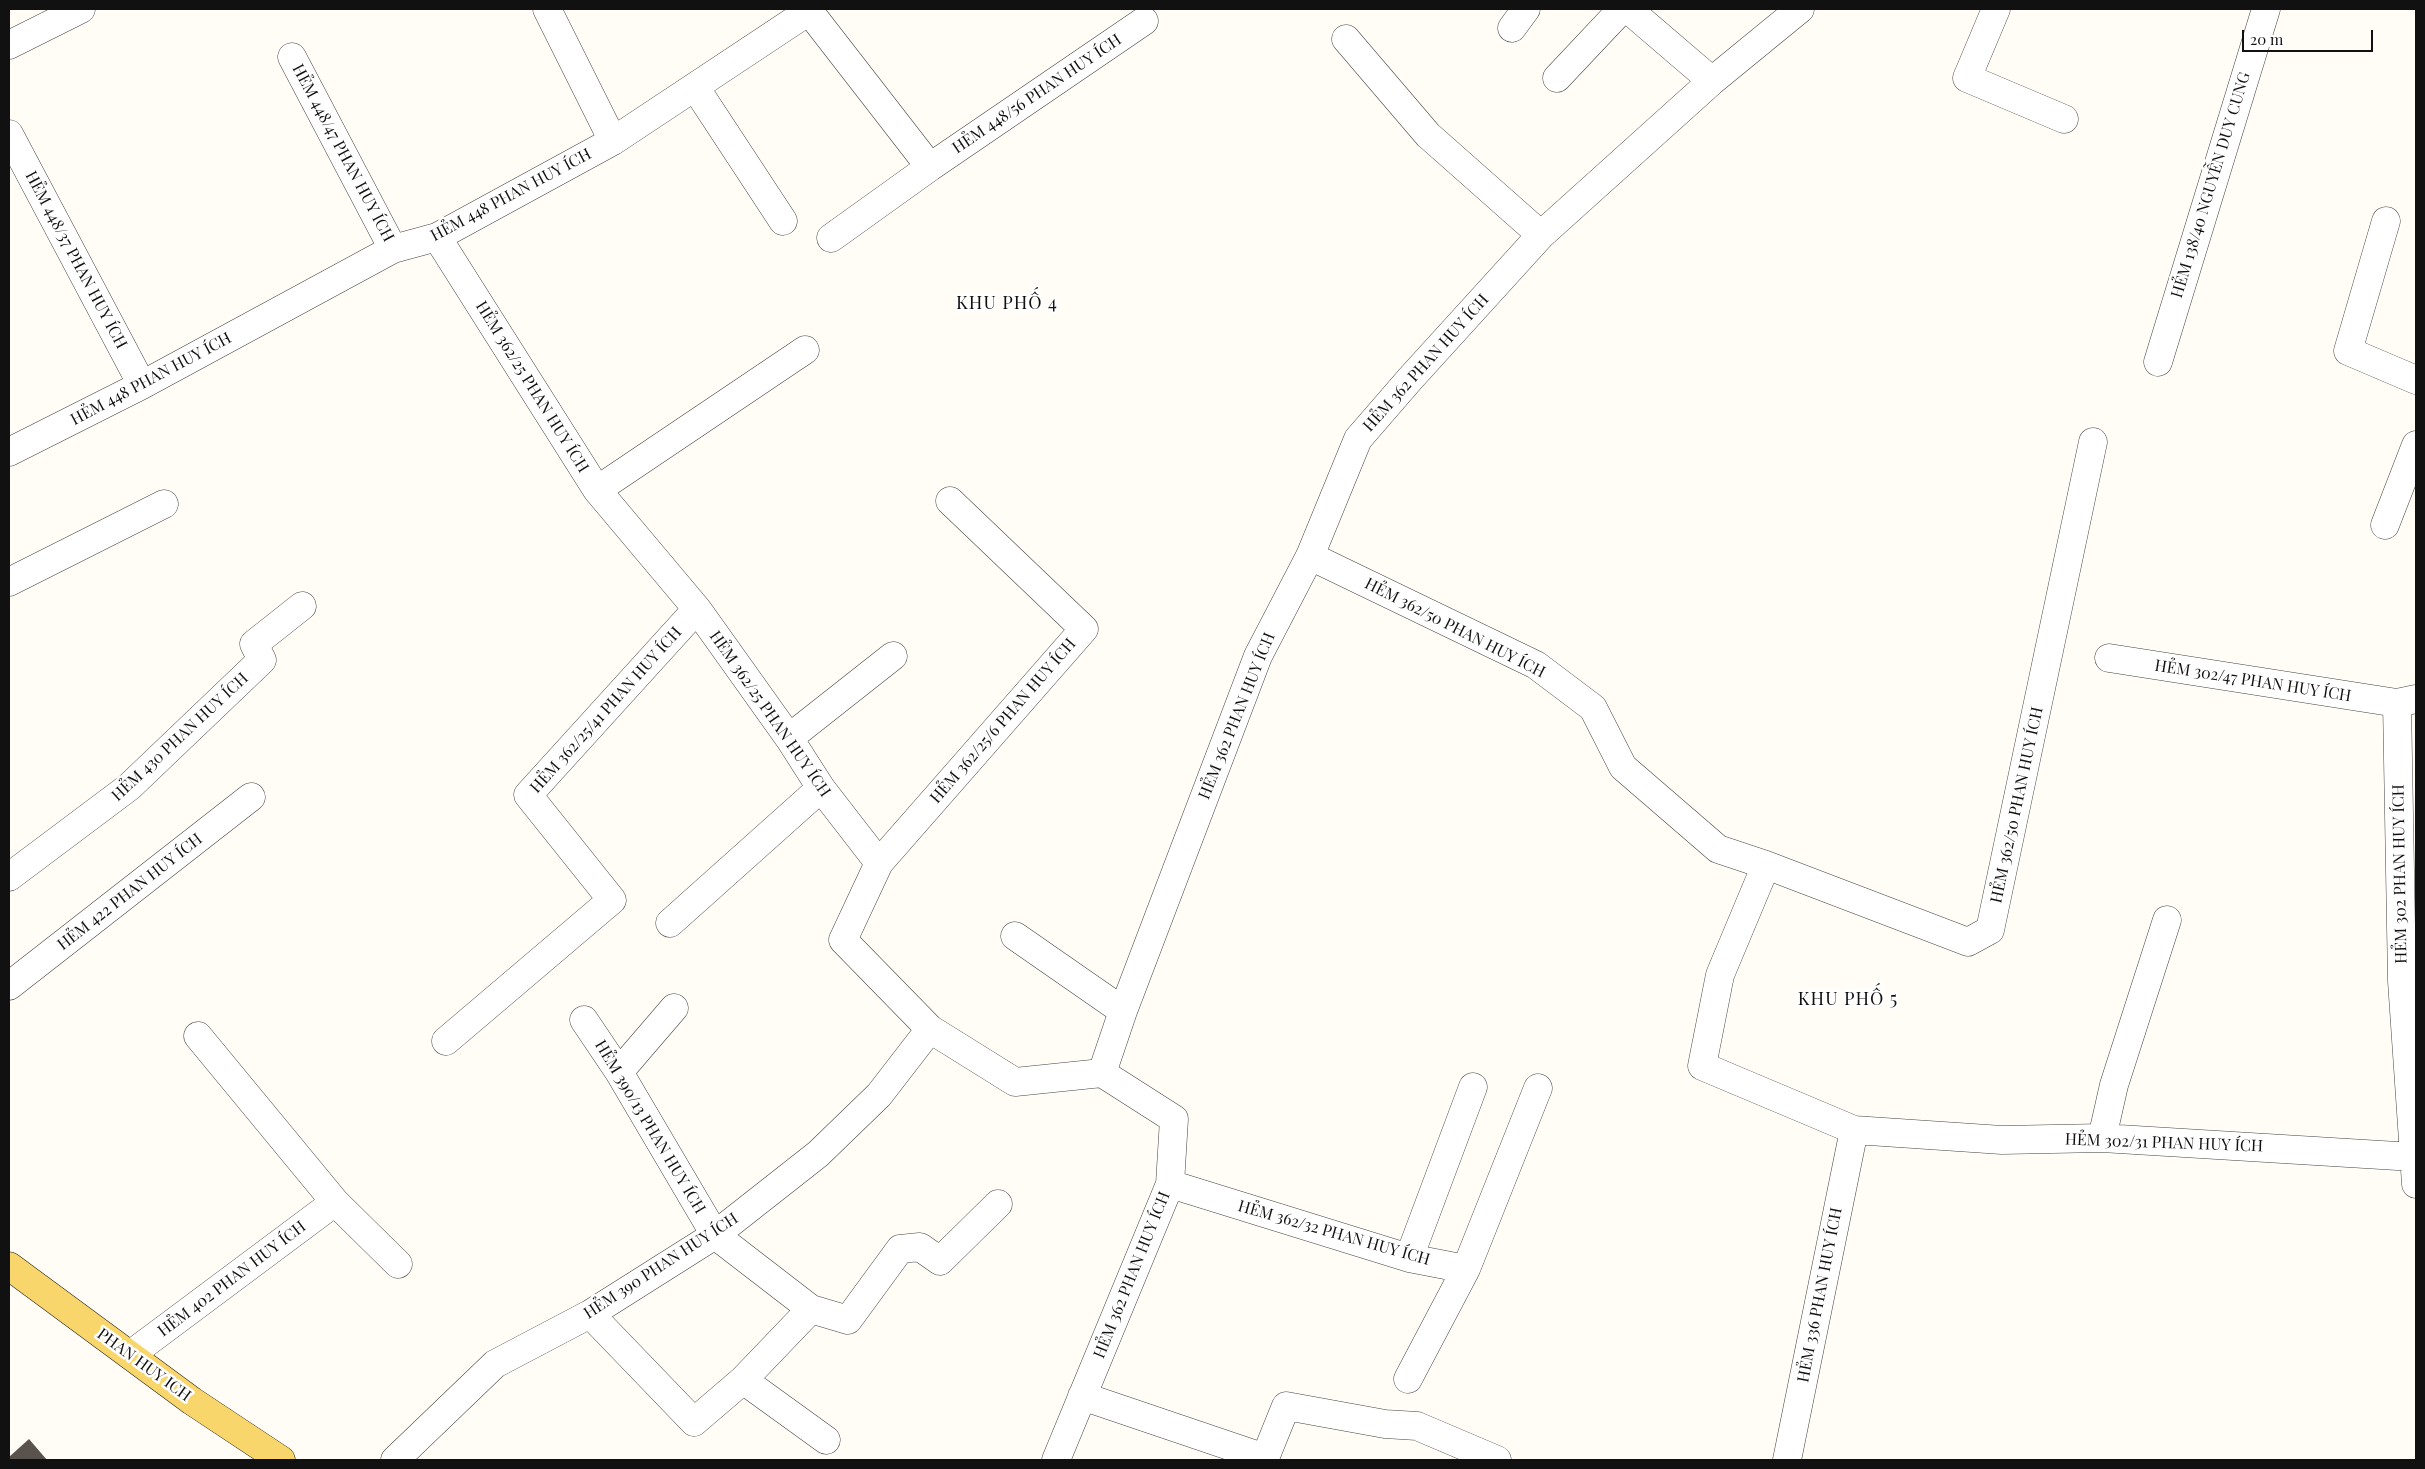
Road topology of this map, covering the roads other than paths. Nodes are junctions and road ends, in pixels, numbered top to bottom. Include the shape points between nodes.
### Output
1 (81, 9) edge
2 (547, 9) edge
3 (1622, 9) edge
4 (1628, 9) edge
5 (1800, 9) edge
6 (1996, 9) edge
7 (2266, 9) edge
8 (810, 10) edge
9 (1144, 21) dead end
10 (1346, 39) dead end
11 (9, 45) edge
12 (292, 57) dead end
13 (1556, 78) dead end
14 (1712, 81) junction
15 (695, 87) junction
16 (2064, 118) dead end
17 (9, 134) edge
18 (614, 141) junction
19 (930, 167) junction
20 (783, 221) dead end
21 (2386, 221) dead end
22 (1541, 235) junction
23 (437, 237) junction
24 (831, 238) dead end
25 (393, 249) junction
26 (805, 350) dead end
27 (2158, 362) dead end
28 (2416, 380) edge
29 (142, 385) junction
30 (2093, 442) dead end
31 (2416, 445) edge
32 (9, 452) edge
33 (597, 490) junction
34 (950, 501) dead end
35 (164, 504) dead end
36 (2385, 525) dead end
37 (1310, 556) junction
38 (9, 582) edge
39 (302, 606) dead end
40 (697, 610) junction
41 (893, 656) dead end
42 (2109, 658) dead end
43 (2407, 701) edge
44 (789, 738) junction
45 (821, 788) junction
46 (251, 797) dead end
47 (879, 863) junction
48 (1766, 865) junction
49 (9, 877) edge
50 (2167, 920) dead end
51 (670, 923) dead end
52 (1015, 936) dead end
53 (9, 986) edge
54 (674, 1008) dead end
55 (1123, 1011) junction
56 (584, 1020) dead end
57 (930, 1028) junction
58 (198, 1036) dead end
59 (446, 1041) dead end
60 (2412, 1046) edge
61 (619, 1072) junction
62 (1102, 1073) junction
63 (1473, 1087) dead end
64 (1538, 1088) dead end
65 (1854, 1130) junction
66 (2102, 1138) junction
67 (2414, 1157) junction
68 (1170, 1184) junction
69 (2416, 1184) edge
70 (335, 1202) junction
71 (998, 1204) dead end
72 (715, 1235) junction
73 (1409, 1258) junction
74 (398, 1264) dead end
75 (9, 1266) edge
76 (1466, 1269) junction
77 (811, 1309) junction
78 (590, 1314) junction
79 (130, 1355) junction
80 (1408, 1379) dead end
81 (743, 1380) junction
82 (1082, 1396) junction
83 (826, 1440) dead end
84 (281, 1460) edge
85 (395, 1460) edge
86 (1056, 1460) edge
87 (1498, 1460) edge
88 (1787, 1460) edge

1 - 11 street
2 - 18 street
3 - 13 street
4 - 14 street
5 - 14 street, HẺM 362 PHAN HUY ÍCH
6 - 16 street via 1967,78
7 - 27 street, HẺM 138/40 NGUYỄN DUY CUNG
8 - 15 street, HẺM 448 PHAN HUY ÍCH
8 - 19 street
9 - 19 street, HẺM 448/56 PHAN HUY ÍCH
10 - 22 street via 1428,135
12 - 25 street, HẺM 448/47 PHAN HUY ÍCH
14 - 22 street, HẺM 362 PHAN HUY ÍCH
15 - 18 street, HẺM 448 PHAN HUY ÍCH
15 - 20 street
17 - 29 street, HẺM 448/37 PHAN HUY ÍCH
18 - 23 street, HẺM 448 PHAN HUY ÍCH
19 - 24 street, HẺM 448/56 PHAN HUY ÍCH
21 - 28 street via 2348,351
22 - 37 street, HẺM 362 PHAN HUY ÍCH via 1358,439
23 - 25 street, HẺM 448 PHAN HUY ÍCH
23 - 33 street, HẺM 362/25 PHAN HUY ÍCH
25 - 29 street, HẺM 448 PHAN HUY ÍCH
26 - 33 street
29 - 32 street, HẺM 448 PHAN HUY ÍCH
30 - 48 street, HẺM 362/50 PHAN HUY ÍCH via 1990,930 1968,942
31 - 36 street
33 - 40 street, HẺM 362/25 PHAN HUY ÍCH
34 - 47 street, HẺM 362/25/6 PHAN HUY ÍCH via 1084,629
35 - 38 street
37 - 48 street, HẺM 362/50 PHAN HUY ÍCH via 1536,665 1593,708 1623,767 1718,849
37 - 55 street, HẺM 362 PHAN HUY ÍCH via 1258,656
39 - 49 street, HẺM 430 PHAN HUY ÍCH via 254,644 262,660 129,788
40 - 44 street, HẺM 362/25 PHAN HUY ÍCH
40 - 59 street, HẺM 362/25/41 PHAN HUY ÍCH via 528,795 612,900
41 - 44 street
42 - 43 street, HẺM 302/47 PHAN HUY ÍCH
43 - 60 street, HẺM 302 PHAN HUY ÍCH via 2402,981
44 - 45 street, HẺM 362/25 PHAN HUY ÍCH
45 - 47 street, HẺM 362/25 PHAN HUY ÍCH
45 - 51 street
46 - 53 street, HẺM 422 PHAN HUY ÍCH
47 - 57 street via 843,940
48 - 65 street via 1720,975 1702,1066
50 - 66 street via 2114,1085
52 - 55 street
54 - 61 street
55 - 62 street, HẺM 362 PHAN HUY ÍCH
56 - 61 street, HẺM 390/13 PHAN HUY ÍCH
57 - 62 street via 1015,1082
57 - 72 street, HẺM 390 PHAN HUY ÍCH via 873,1102 818,1154
58 - 70 street
60 - 67 street, HẺM 302 PHAN HUY ÍCH
61 - 72 street, HẺM 390/13 PHAN HUY ÍCH
62 - 68 street, HẺM 362 PHAN HUY ÍCH via 1174,1119
63 - 73 street
64 - 76 street
65 - 66 street, HẺM 302/31 PHAN HUY ÍCH via 2002,1140
65 - 88 street, HẺM 336 PHAN HUY ÍCH
66 - 67 street, HẺM 302/31 PHAN HUY ÍCH
67 - 69 street, HẺM 302 PHAN HUY ÍCH
68 - 73 street, HẺM 362/32 PHAN HUY ÍCH
68 - 82 street, HẺM 362 PHAN HUY ÍCH
70 - 74 street
70 - 79 street, HẺM 402 PHAN HUY ÍCH
71 - 77 street via 940,1260 920,1247 900,1249 848,1320
72 - 77 street
72 - 78 street, HẺM 390 PHAN HUY ÍCH
73 - 76 street, HẺM 362/32 PHAN HUY ÍCH
75 - 79 main road, PHAN HUY ICH
76 - 80 street
77 - 81 street
78 - 81 street via 694,1422
78 - 85 street, HẺM 390 PHAN HUY ÍCH via 495,1364
79 - 84 main road, PHAN HUY ICH
81 - 83 street
82 - 86 street, HẺM 362 PHAN HUY ÍCH
82 - 87 street via 1265,1458 1286,1406 1385,1424 1417,1426

